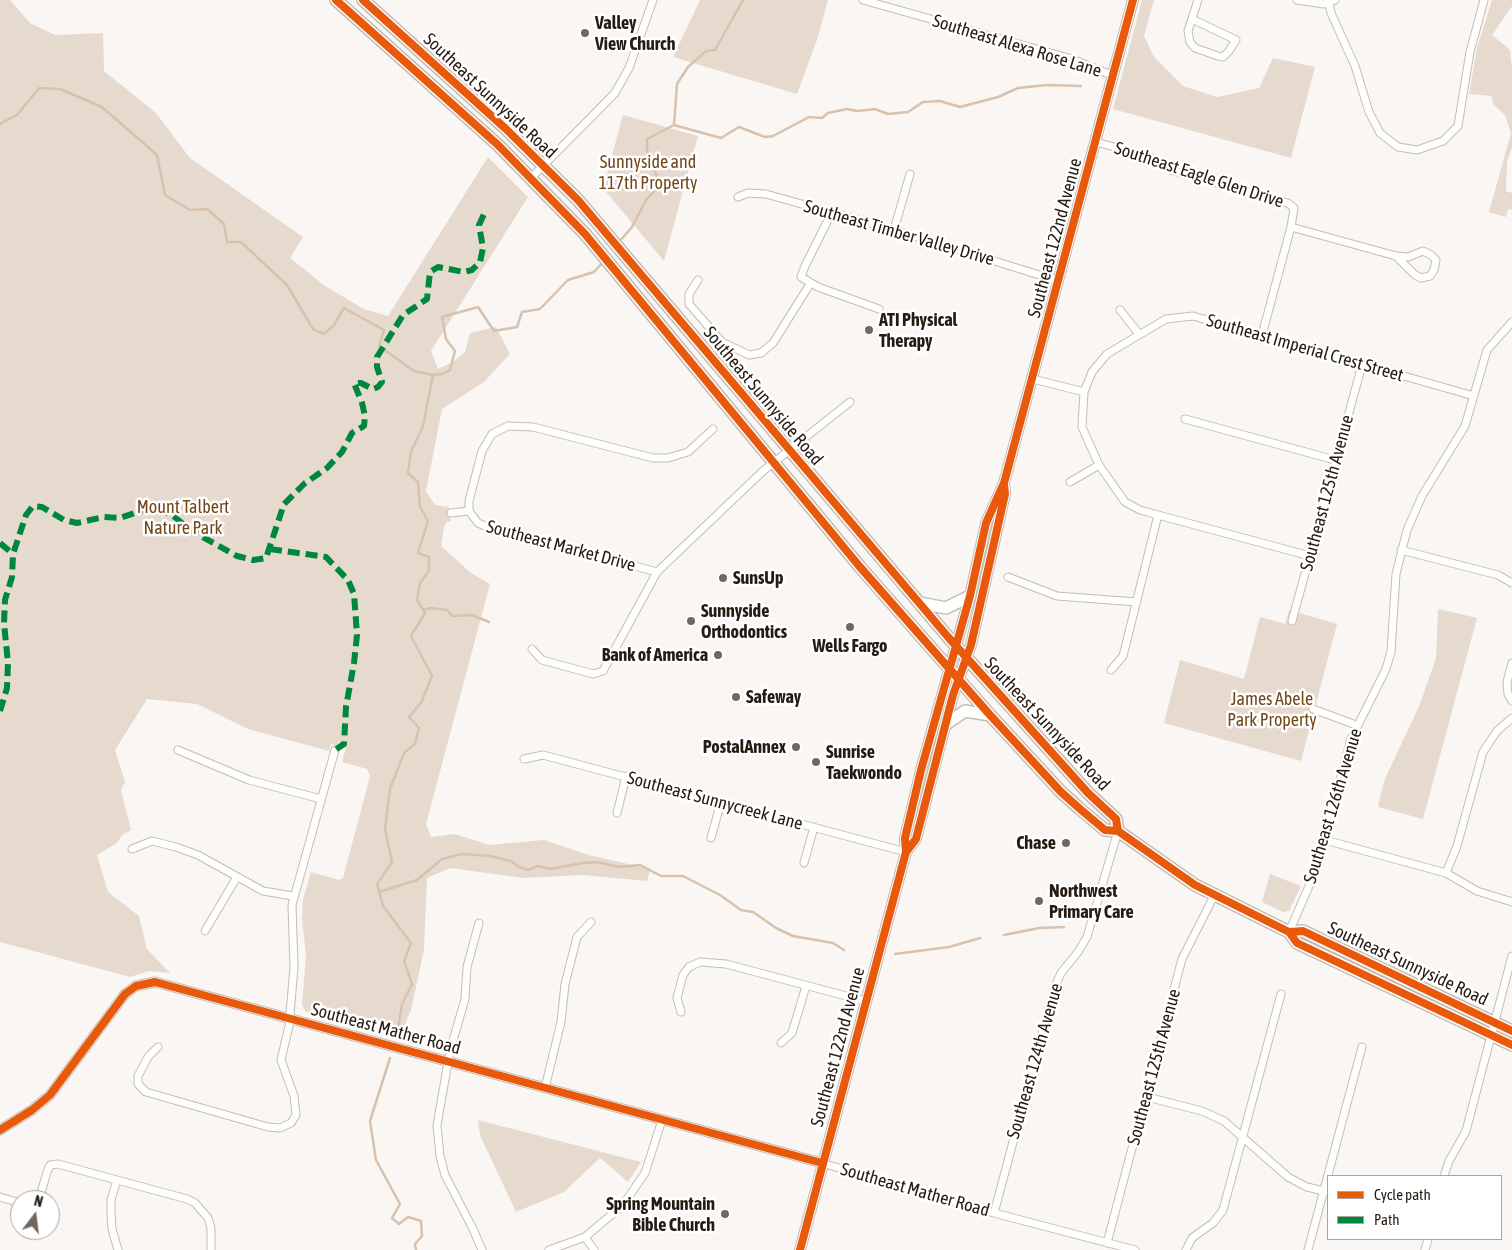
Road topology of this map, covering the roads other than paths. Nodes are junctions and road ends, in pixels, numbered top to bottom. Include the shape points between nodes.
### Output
1 (336, 0) edge
2 (363, 0) edge
3 (653, 0) edge
4 (863, 0) edge
5 (1134, 0) edge
6 (1198, 0) edge
7 (1297, 0) edge
8 (1484, 0) edge
9 (1332, 1) edge
10 (1192, 19) junction
11 (1114, 76) junction
12 (1096, 142) junction
13 (544, 165) junction
14 (910, 174) dead end
15 (531, 178) junction
16 (738, 197) dead end
17 (832, 212) junction
18 (1291, 227) junction
19 (894, 230) junction
20 (1396, 256) junction
21 (698, 280) dead end
22 (1059, 281) junction
23 (810, 284) junction
24 (878, 309) dead end
25 (1120, 310) dead end
26 (1512, 322) edge
27 (1138, 334) junction
28 (1262, 335) junction
29 (1362, 365) junction
30 (1033, 379) junction
31 (1084, 392) junction
32 (1474, 396) junction
33 (850, 402) dead end
34 (1185, 419) dead end
35 (713, 429) dead end
36 (789, 451) junction
37 (1335, 460) junction
38 (774, 462) junction
39 (1099, 465) junction
40 (1070, 482) dead end
41 (1004, 483) junction
42 (469, 512) junction
43 (451, 513) dead end
44 (1158, 515) junction
45 (1401, 550) junction
46 (1310, 556) junction
47 (657, 572) junction
48 (1008, 577) dead end
49 (1512, 583) edge
50 (970, 596) junction
51 (1136, 602) junction
52 (920, 603) junction
53 (1292, 621) dead end
54 (956, 647) junction
55 (532, 650) dead end
56 (966, 658) junction
57 (1512, 663) edge
58 (950, 669) junction
59 (1111, 670) dead end
60 (959, 680) junction
61 (1512, 701) edge
62 (1313, 709) dead end
63 (990, 715) junction
64 (1512, 718) edge
65 (946, 724) junction
66 (1356, 725) junction
67 (178, 750) dead end
68 (335, 750) dead end
69 (524, 759) dead end
70 (922, 770) junction
71 (626, 776) junction
72 (1061, 792) junction
73 (1088, 793) junction
74 (321, 799) junction
75 (721, 802) junction
76 (924, 807) junction
77 (616, 813) dead end
78 (814, 827) junction
79 (1118, 831) junction
80 (711, 838) dead end
81 (1325, 840) junction
82 (132, 849) dead end
83 (906, 852) junction
84 (804, 863) dead end
85 (1446, 873) junction
86 (237, 877) junction
87 (293, 896) junction
88 (1214, 896) junction
89 (1512, 902) edge
90 (591, 922) dead end
91 (479, 923) dead end
92 (205, 931) dead end
93 (1289, 932) junction
94 (1512, 956) edge
95 (1395, 974) junction
96 (1366, 976) junction
97 (806, 986) junction
98 (1281, 994) dead end
99 (866, 1001) junction
100 (680, 1012) dead end
101 (289, 1018) junction
102 (1494, 1022) junction
103 (1512, 1030) edge
104 (1491, 1036) junction
105 (781, 1043) dead end
106 (1512, 1045) edge
107 (1362, 1046) dead end
108 (158, 1047) dead end
109 (449, 1062) junction
110 (545, 1088) junction
111 (1146, 1097) junction
112 (662, 1120) junction
113 (0, 1130) edge
114 (1243, 1137) junction
115 (822, 1163) junction
116 (1330, 1175) edge
117 (1444, 1175) edge
118 (117, 1180) junction
119 (42, 1190) edge
120 (1326, 1191) edge
121 (994, 1213) junction
122 (585, 1237) junction
123 (1107, 1243) junction
124 (118, 1250) edge
125 (210, 1250) edge
126 (482, 1250) edge
127 (549, 1250) edge
128 (594, 1250) edge
129 (800, 1250) edge
130 (1135, 1250) edge
131 (1186, 1250) edge
132 (1308, 1250) edge

1 - 15 main road, Southeast Sunnyside Road
2 - 13 main road, Southeast Sunnyside Road
3 - 13 street via 629,68 614,93
4 - 11 street, Southeast Alexa Rose Lane via 1072,59
5 - 11 main road, Southeast 122nd Avenue
6 - 10 street
7 - 9 street
8 - 9 street via 1470,52 1458,126 1443,141 1416,150 1398,147 1380,133 1331,13
10 - 10 street via 1236,40 1223,57 1195,48 1188,38
11 - 12 main road, Southeast 122nd Avenue
12 - 18 street, Southeast Eagle Glen Drive via 1150,157 1170,170 1288,203 1294,208
12 - 22 main road, Southeast 122nd Avenue
13 - 15 street
13 - 36 main road, Southeast Sunnyside Road via 629,259
14 - 19 street
15 - 38 main road, Southeast Sunnyside Road via 618,272
16 - 17 street, Southeast Timber Valley Drive via 758,192
17 - 19 street, Southeast Timber Valley Drive
17 - 23 street via 801,277
18 - 20 street, Southeast Eagle Glen Drive
18 - 28 street
19 - 22 street, Southeast Timber Valley Drive
20 - 20 street, Southeast Eagle Glen Drive via 1421,278 1430,276 1434,270 1436,260 1423,251
21 - 23 street via 690,294 689,304 722,342 749,355 761,353 773,343
22 - 30 main road, Southeast 122nd Avenue
23 - 24 street
25 - 27 street
26 - 32 street, Southeast 126th Avenue via 1487,350
27 - 28 street, Southeast Imperial Crest Street via 1166,319 1193,316
27 - 31 street, Southeast Imperial Crest Street via 1107,354 1092,372
28 - 29 street, Southeast Imperial Crest Street
29 - 32 street, Southeast Imperial Crest Street
29 - 37 street, Southeast 125th Avenue
30 - 31 street
30 - 41 main road, Southeast 122nd Avenue
31 - 39 street via 1082,427
32 - 45 street, Southeast 126th Avenue via 1465,426 1422,496
33 - 36 street
34 - 37 street
35 - 42 street via 688,452 668,458 653,458 533,427 508,426 486,441
36 - 38 street
36 - 52 main road, Southeast Sunnyside Road
37 - 46 street, Southeast 125th Avenue
38 - 47 street
38 - 58 main road, Southeast Sunnyside Road
39 - 40 street
39 - 44 street via 1125,502
41 - 50 main road, Southeast 122nd Avenue via 986,523
41 - 56 main road, Southeast 122nd Avenue via 1006,494 987,583
42 - 43 street
42 - 47 street, Southeast Market Drive via 485,526
44 - 46 street
44 - 51 street
45 - 49 street via 1498,575
45 - 66 street, Southeast 126th Avenue via 1393,596 1391,652 1379,684
46 - 53 street, Southeast 125th Avenue
47 - 55 street via 603,671 593,674 542,660
48 - 51 street via 1057,596
50 - 52 main road via 946,608
50 - 54 main road, Southeast 122nd Avenue
51 - 59 street via 1123,656
52 - 54 main road, Southeast Sunnyside Road
54 - 56 main road, Southeast Sunnyside Road
54 - 58 main road, Southeast 122nd Avenue
56 - 60 main road, Southeast 122nd Avenue
56 - 73 main road, Southeast Sunnyside Road
57 - 61 street via 1507,682
58 - 60 main road, Southeast Sunnyside Road
58 - 70 main road, Southeast 122nd Avenue
60 - 63 main road, Southeast Sunnyside Road
60 - 65 main road, Southeast 122nd Avenue
62 - 66 street
63 - 65 main road via 965,711
63 - 72 main road, Southeast Sunnyside Road
64 - 85 street via 1497,731 1483,752 1457,846
65 - 76 main road, Southeast 122nd Avenue
66 - 81 street, Southeast 126th Avenue
67 - 74 street via 249,780
68 - 74 street
69 - 71 street, Southeast Sunnycreek Lane via 543,755
70 - 76 main road via 925,777 920,800
70 - 83 main road, Southeast 122nd Avenue via 905,838
71 - 75 street, Southeast Sunnycreek Lane
71 - 77 street
72 - 73 main road
72 - 79 main road, Southeast Sunnyside Road via 1105,830
73 - 79 main road, Southeast Sunnyside Road via 1116,819
74 - 87 street
75 - 78 street, Southeast Sunnycreek Lane
75 - 80 street
76 - 83 main road, Southeast 122nd Avenue via 916,839
78 - 83 street, Southeast Sunnycreek Lane
78 - 84 street
79 - 88 main road, Southeast Sunnyside Road
79 - 121 street, Southeast 124th Avenue via 1087,937 1061,972 1054,989
81 - 85 street
81 - 93 street, Southeast 126th Avenue via 1316,870
82 - 86 street via 152,841 176,847 198,855
83 - 99 main road, Southeast 122nd Avenue
85 - 89 street via 1483,894
86 - 87 street via 263,891
86 - 92 street
87 - 101 street via 295,955
88 - 93 main road, Southeast Sunnyside Road
88 - 111 street, Southeast 125th Avenue via 1182,959
90 - 110 street via 577,937
91 - 109 street via 467,967 465,1000
93 - 95 main road, Southeast Sunnyside Road via 1303,932
93 - 96 main road, Southeast Sunnyside Road via 1297,943
94 - 102 street
95 - 96 main road
95 - 102 main road, Southeast Sunnyside Road
96 - 104 main road, Southeast Sunnyside Road
97 - 99 street
97 - 100 street via 726,964 700,962 683,975 677,998
97 - 105 street via 792,1033
98 - 114 street
99 - 115 main road, Southeast 122nd Avenue
101 - 108 street via 281,1060 294,1096 296,1115 291,1123 280,1128 146,1092 138,1084 138,1076 144,1062
101 - 109 street, Southeast Mather Road
101 - 113 street, Southeast Mather Road via 168,984 140,984 121,999 50,1095
102 - 103 main road, Southeast Sunnyside Road
102 - 104 street
104 - 106 main road, Southeast Sunnyside Road
104 - 117 street via 1466,1131
107 - 116 street
109 - 110 street, Southeast Mather Road
109 - 126 street via 438,1111 440,1156 451,1189
110 - 112 street, Southeast Mather Road
111 - 114 street via 1202,1111 1224,1121
111 - 123 street, Southeast 125th Avenue
112 - 115 street, Southeast Mather Road
112 - 122 street via 652,1158 635,1190 612,1216
114 - 120 street via 1288,1177 1307,1187
114 - 131 street via 1222,1210 1213,1223 1192,1238
115 - 121 street, Southeast Mather Road
115 - 129 main road, Southeast 122nd Avenue
118 - 119 street via 58,1164 50,1165
118 - 124 street via 111,1214
118 - 125 street via 195,1203 208,1218
120 - 132 street
121 - 123 street, Southeast Mather Road
122 - 127 street
122 - 128 street
123 - 130 street, Southeast Mather Road

